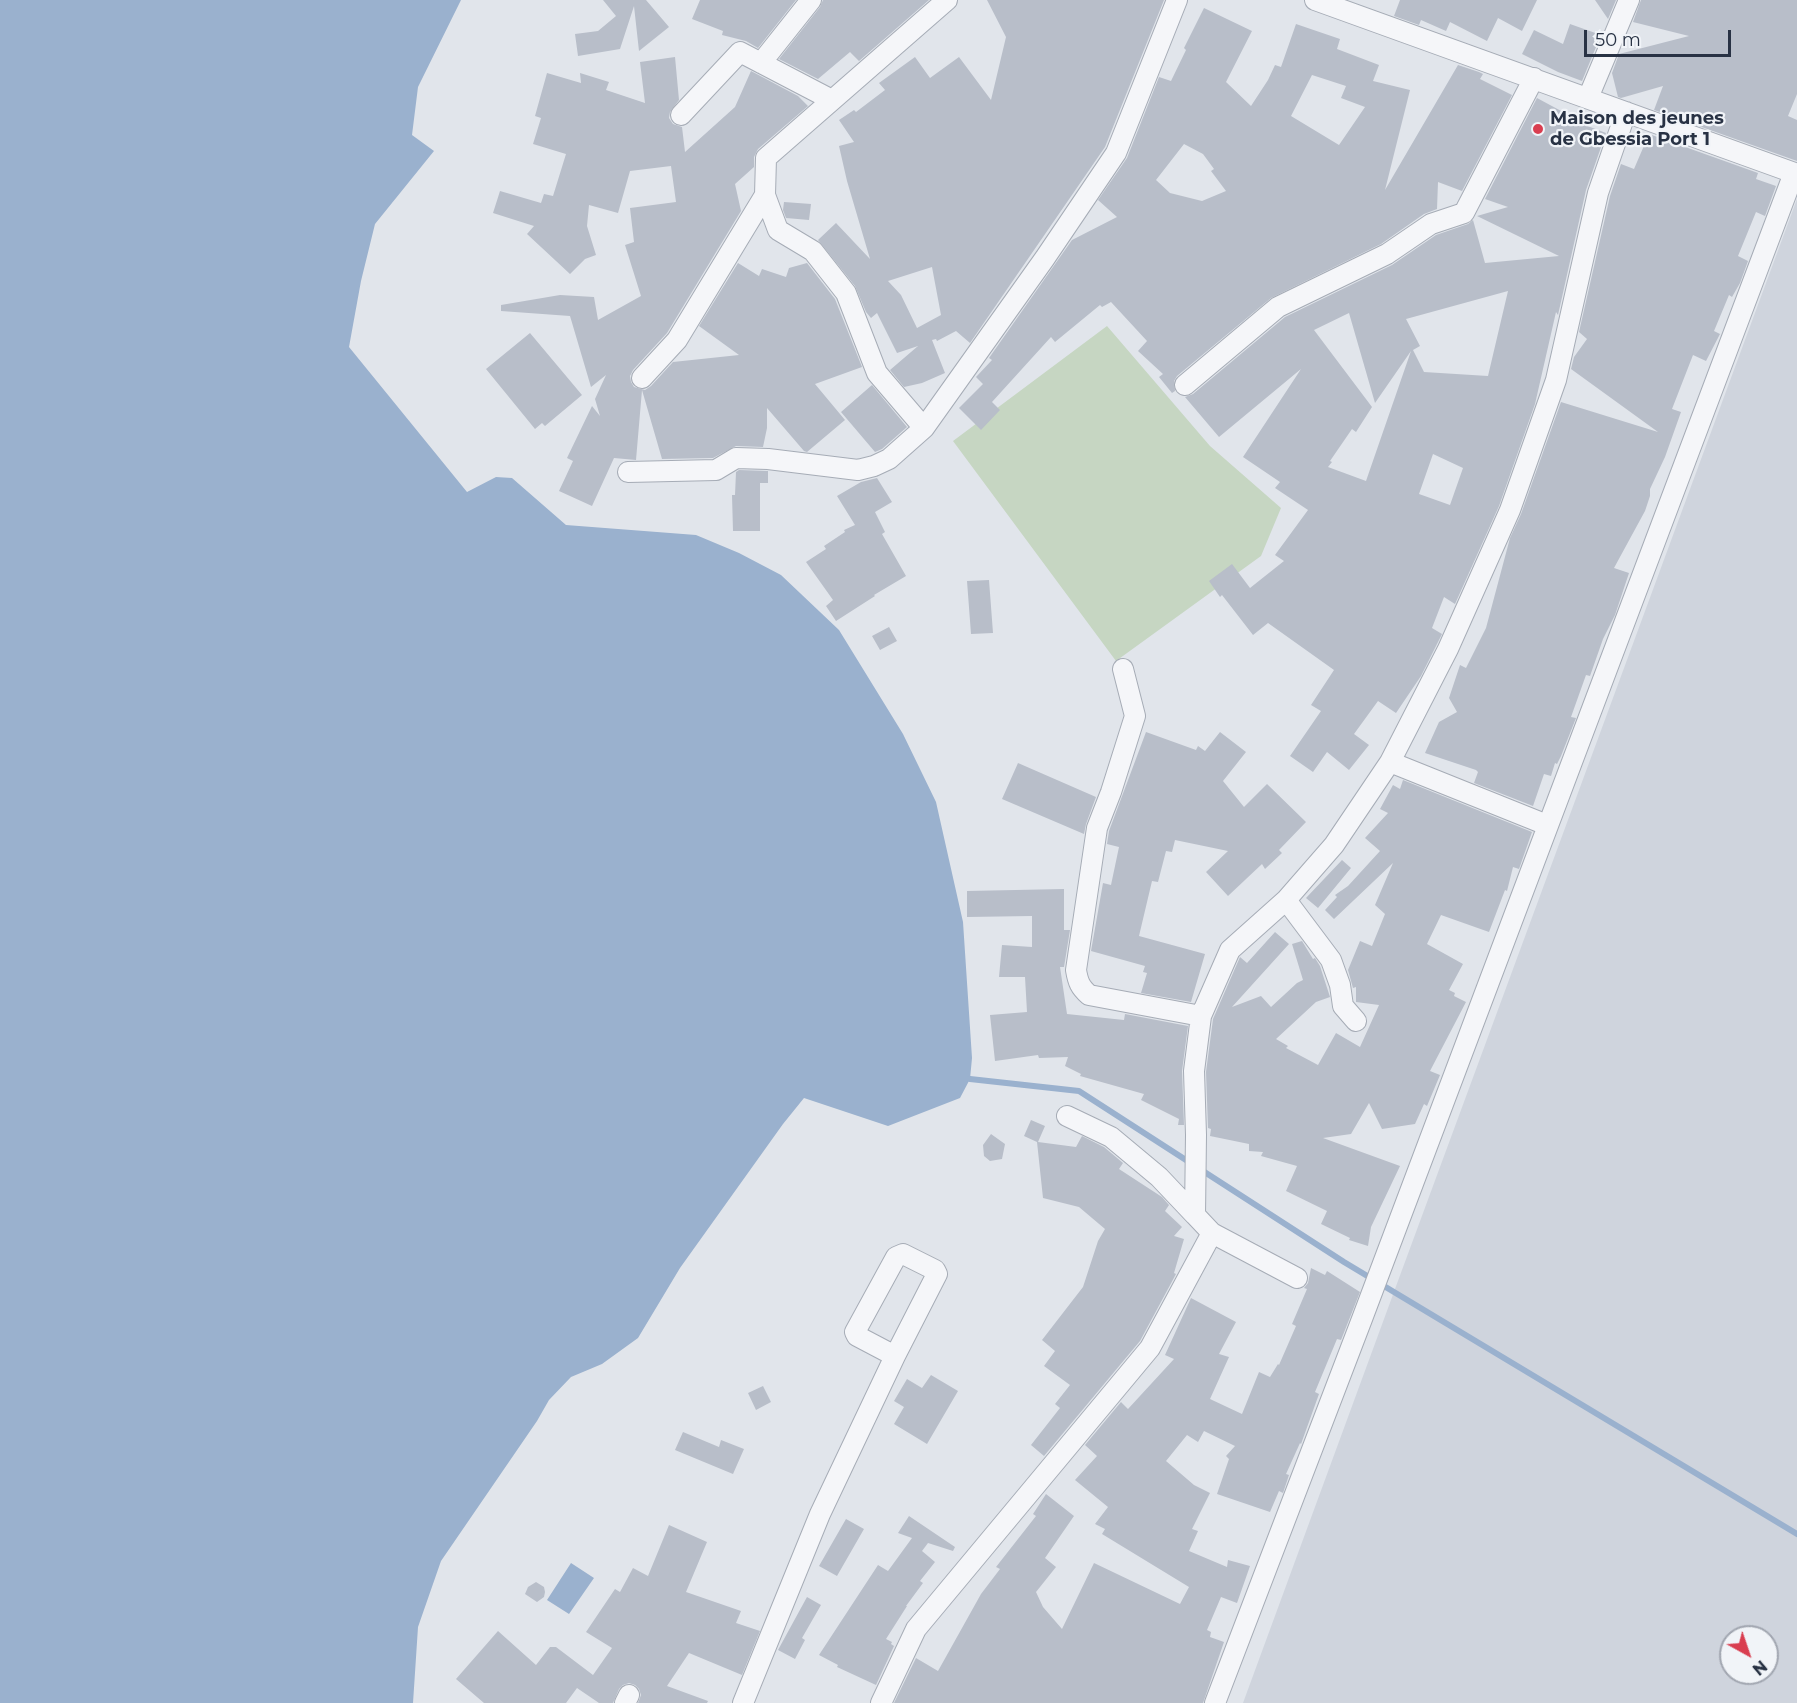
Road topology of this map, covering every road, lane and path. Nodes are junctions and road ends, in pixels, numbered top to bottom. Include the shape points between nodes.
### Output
1 (811, 0) edge
2 (947, 0) edge
3 (1177, 0) edge
4 (1315, 0) edge
5 (1629, 0) edge
6 (761, 63) junction
7 (1534, 78) junction
8 (1588, 98) junction
9 (832, 100) junction
10 (1626, 112) junction
11 (681, 115) dead end
12 (1796, 174) edge
13 (765, 195) junction
14 (642, 378) dead end
15 (1185, 385) dead end
16 (924, 428) junction
17 (628, 472) dead end
18 (1123, 669) dead end
19 (1390, 762) junction
20 (1547, 825) junction
21 (1286, 900) junction
22 (1201, 1016) junction
23 (1356, 1021) dead end
24 (1067, 1116) dead end
25 (1194, 1206) junction
26 (1212, 1233) junction
27 (1297, 1278) dead end
28 (895, 1356) junction
29 (743, 1703) edge
30 (881, 1703) edge
31 (1215, 1703) edge

1 - 6 street
2 - 9 street
3 - 16 street via 1116,153
4 - 7 street
5 - 8 street
6 - 9 street
6 - 11 street via 740,52
7 - 8 street
7 - 15 street via 1464,213 1431,224 1387,254 1278,307
8 - 10 street
9 - 13 street via 766,158
10 - 12 street
10 - 19 street via 1598,193 1556,380 1510,510 1448,649
12 - 20 street
13 - 14 street via 677,340
13 - 16 street via 778,230 813,251 846,293 877,373
16 - 17 street via 889,459 858,470 736,458 716,470
18 - 22 street via 1135,716 1097,828 1078,981 1089,995
19 - 20 street
19 - 21 street via 1334,844
20 - 31 street
21 - 22 street via 1230,950
21 - 23 street via 1331,960 1344,1006
22 - 25 street via 1194,1071
24 - 25 street via 1111,1137
25 - 26 street
26 - 27 street
26 - 30 street via 1150,1348 916,1629
28 - 28 street via 855,1332 896,1257 903,1254 937,1274
28 - 29 street via 820,1514

